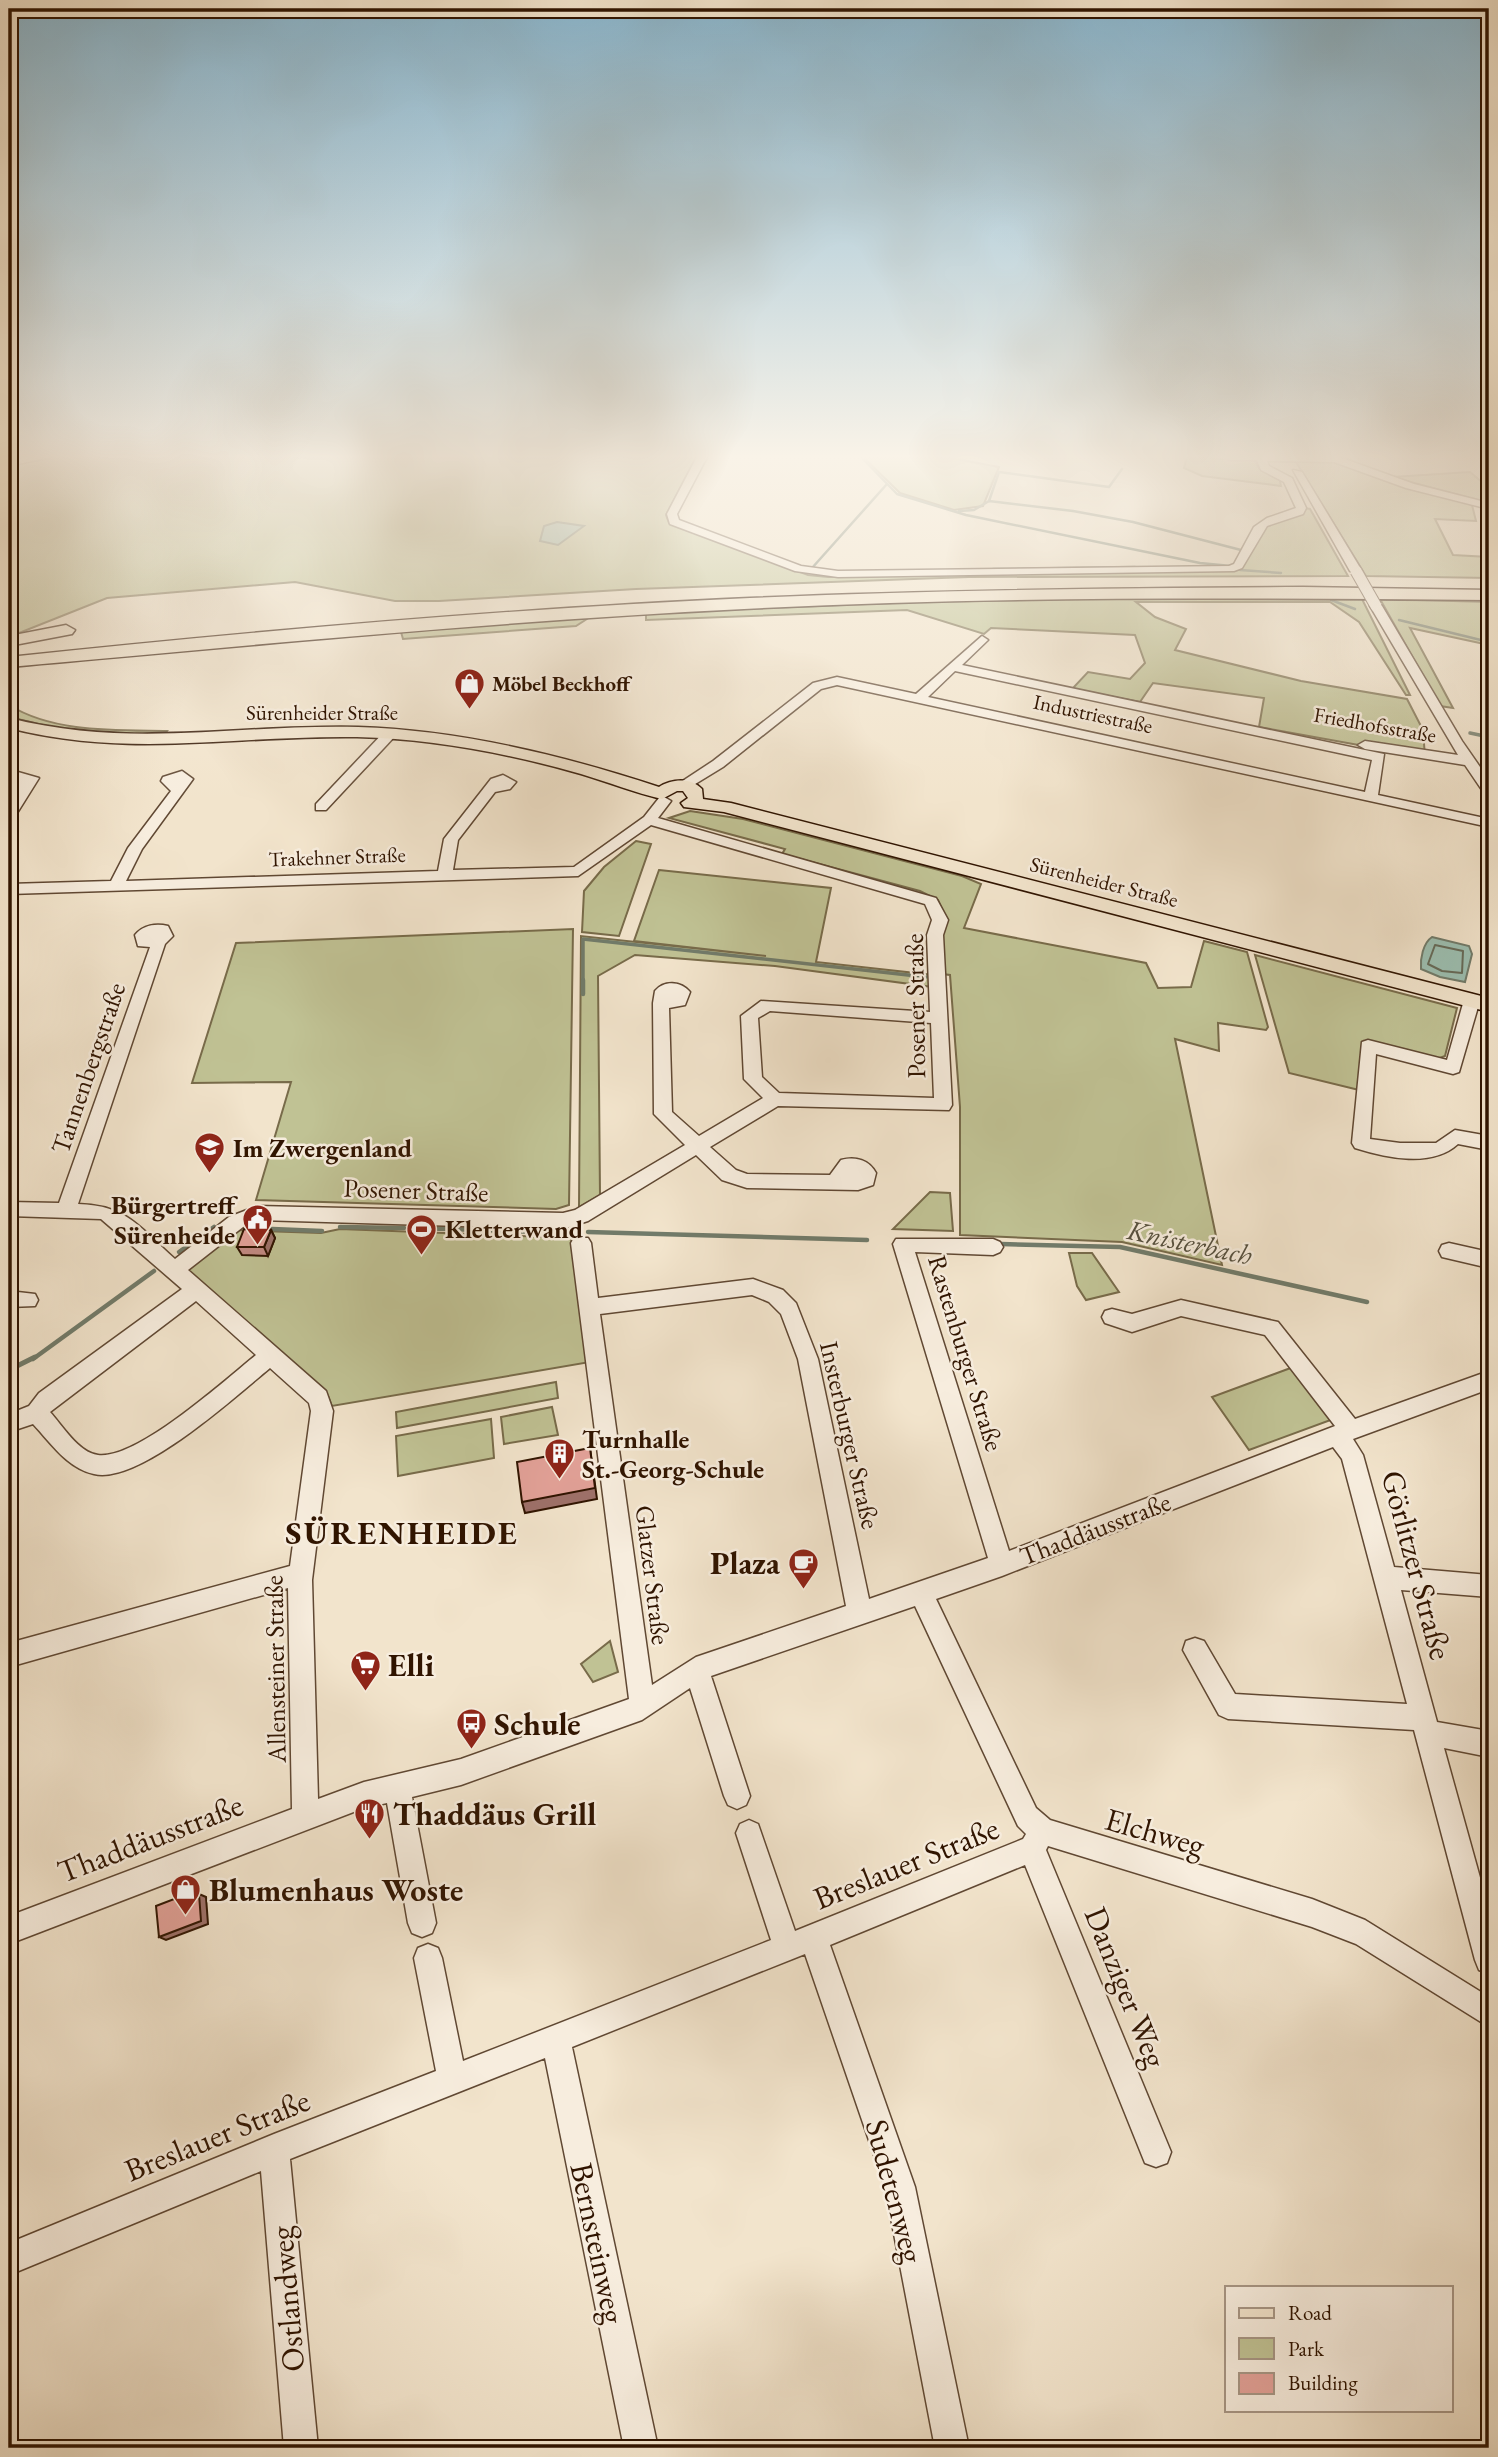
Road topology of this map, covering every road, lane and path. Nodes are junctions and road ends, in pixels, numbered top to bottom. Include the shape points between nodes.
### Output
1 (812, 572) edge
2 (909, 572) edge
3 (1356, 572) edge
4 (1489, 585) edge
5 (1489, 595) edge
6 (421, 606) dead end
7 (490, 607) junction
8 (66, 630) dead end
9 (982, 640) dead end
10 (9, 641) edge
11 (9, 651) edge
12 (9, 662) edge
13 (953, 667) junction
14 (920, 697) junction
15 (9, 723) edge
16 (1274, 728) dead end
17 (390, 734) junction
18 (1468, 761) junction
19 (491, 789) dead end
20 (25, 790) dead end
21 (1489, 790) edge
22 (178, 791) dead end
23 (679, 795) junction
24 (1371, 797) junction
25 (321, 807) dead end
26 (9, 815) edge
27 (650, 819) junction
28 (1489, 823) edge
29 (445, 875) junction
30 (116, 886) junction
31 (9, 889) edge
32 (157, 942) dead end
33 (1481, 1002) edge
34 (661, 1003) dead end
35 (938, 1018) junction
36 (775, 1099) junction
37 (1489, 1143) edge
38 (697, 1145) junction
39 (835, 1182) dead end
40 (9, 1209) edge
41 (66, 1210) junction
42 (580, 1243) dead end
43 (993, 1247) dead end
44 (1449, 1251) dead end
45 (1489, 1260) edge
46 (173, 1271) junction
47 (196, 1290) junction
48 (590, 1307) junction
49 (1112, 1318) dead end
50 (271, 1355) junction
51 (1489, 1380) edge
52 (37, 1413) junction
53 (9, 1423) edge
54 (1344, 1433) junction
55 (1002, 1564) junction
56 (1386, 1578) junction
57 (300, 1580) junction
58 (1489, 1586) edge
59 (921, 1593) junction
60 (860, 1614) junction
61 (1195, 1650) dead end
62 (9, 1655) edge
63 (696, 1669) junction
64 (642, 1707) junction
65 (1428, 1726) junction
66 (1489, 1744) edge
67 (397, 1786) junction
68 (737, 1796) dead end
69 (305, 1816) junction
70 (749, 1833) dead end
71 (1037, 1840) junction
72 (422, 1923) dead end
73 (9, 1930) edge
74 (801, 1943) junction
75 (428, 1958) dead end
76 (1489, 1960) edge
77 (1489, 2013) edge
78 (555, 2037) junction
79 (452, 2080) junction
80 (274, 2149) junction
81 (1156, 2152) dead end
82 (9, 2259) edge
83 (301, 2448) edge
84 (640, 2448) edge
85 (952, 2448) edge

1 - 2 street
3 - 18 street, bridge
4 - 7 highway via 1263,581 982,584
5 - 12 highway via 1126,592 827,598 440,621
6 - 7 highway via 477,603
7 - 11 highway
8 - 10 highway
9 - 13 street
13 - 14 street
13 - 24 street via 1379,758
14 - 23 street, Industriestraße via 847,681 825,682
14 - 24 street, Industriestraße
15 - 17 main road, Sürenheider Straße via 96,738
16 - 18 street, Friedhofsstraße
17 - 23 main road, Sürenheider Straße via 469,743
17 - 25 street
18 - 21 street
19 - 29 street via 446,848
20 - 26 street
22 - 30 street via 135,848
23 - 27 street, Trakehner Straße
23 - 33 main road, Sürenheider Straße
24 - 28 street, Industriestraße
27 - 29 street, Trakehner Straße via 578,871
27 - 35 street, Posener Straße via 931,901 940,920 935,935
29 - 30 street, Trakehner Straße
30 - 31 street, Trakehner Straße
32 - 41 street, Tannenbergstraße
33 - 37 street, Sürenheider Straße via 1453,1068 1368,1046 1361,1143 1387,1151 1440,1150 1455,1137
34 - 38 street via 663,1114
35 - 36 street, Posener Straße via 943,1105
35 - 36 street via 784,1005 758,1009 749,1016 753,1079
36 - 38 street, Posener Straße
38 - 39 street via 729,1175 747,1181
38 - 46 street, Posener Straße via 574,1219 257,1213 236,1222
40 - 41 street, Allensteiner Straße
41 - 46 street, Allensteiner Straße via 115,1217
42 - 48 street, Glatzer Straße
43 - 55 street, Rastenburger Straße via 903,1244
44 - 45 street
46 - 47 street, Allensteiner Straße
47 - 50 street, Allensteiner Straße
47 - 52 street via 47,1400
48 - 60 street, Insterburger Straße via 753,1287 776,1296 789,1309 808,1359
48 - 64 street, Glatzer Straße
49 - 54 street, Görlitzer Straße via 1132,1323 1181,1308 1271,1328
50 - 52 street via 163,1440 116,1464 98,1465 79,1457
50 - 57 street, Allensteiner Straße via 318,1398 322,1411
51 - 54 street, Thaddäusstraße
52 - 53 street
54 - 55 street, Thaddäusstraße
54 - 56 street, Görlitzer Straße
55 - 59 street, Thaddäusstraße
56 - 58 street
56 - 65 street, Görlitzer Straße
57 - 62 street via 289,1577
57 - 69 street, Allensteiner Straße
59 - 60 street, Thaddäusstraße
59 - 71 street
60 - 63 street, Thaddäusstraße
61 - 65 street via 1228,1706
63 - 64 street, Thaddäusstraße
63 - 68 street
64 - 67 street, Thaddäusstraße via 461,1772
65 - 66 street
65 - 76 street, Görlitzer Straße
67 - 69 street, Thaddäusstraße
67 - 72 street
69 - 73 street, Thaddäusstraße
70 - 74 street
71 - 74 street, Breslauer Straße
71 - 77 street, Elchweg via 1312,1913 1365,1934
71 - 81 street, Danziger Weg
74 - 78 street, Breslauer Straße
74 - 85 street, Sudetenweg via 900,2187
75 - 79 street
78 - 79 street, Breslauer Straße
78 - 84 street, Bernsteinweg
79 - 80 street, Breslauer Straße
80 - 82 street, Breslauer Straße
80 - 83 street, Ostlandweg

